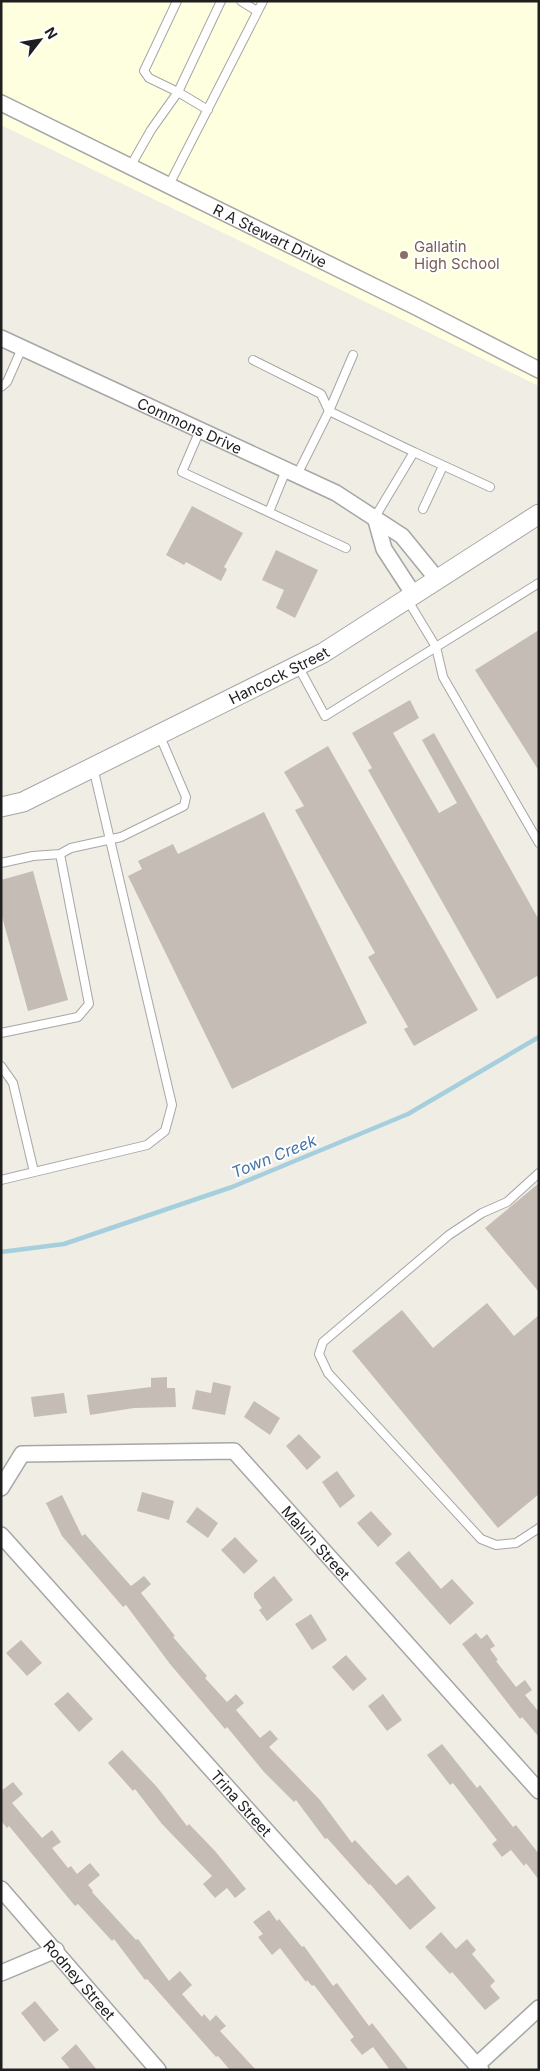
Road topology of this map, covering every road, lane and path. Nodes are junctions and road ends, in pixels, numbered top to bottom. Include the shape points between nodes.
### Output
1 (178, 1) edge
2 (221, 1) edge
3 (241, 1) edge
4 (263, 1) edge
5 (257, 11) junction
6 (178, 92) junction
7 (1, 103) edge
8 (208, 110) junction
9 (130, 167) junction
10 (169, 185) junction
11 (1, 338) edge
12 (22, 348) junction
13 (353, 355) dead end
14 (252, 360) dead end
15 (539, 370) edge
16 (1, 387) edge
17 (329, 411) junction
18 (200, 430) junction
19 (414, 452) junction
20 (443, 466) junction
21 (292, 473) junction
22 (490, 487) dead end
23 (423, 509) dead end
24 (269, 512) junction
25 (539, 514) edge
26 (375, 517) junction
27 (346, 548) dead end
28 (437, 580) junction
29 (539, 583) edge
30 (410, 597) junction
31 (436, 647) junction
32 (298, 666) junction
33 (160, 734) junction
34 (93, 767) junction
35 (1, 807) edge
36 (108, 839) junction
37 (539, 844) edge
38 (60, 854) junction
39 (1, 863) edge
40 (1, 1033) edge
41 (1, 1066) edge
42 (34, 1172) junction
43 (539, 1173) edge
44 (1, 1180) edge
45 (1, 1488) edge
46 (539, 1528) edge
47 (1, 1535) edge
48 (539, 1791) edge
49 (1, 1889) edge
50 (56, 1950) junction
51 (1, 1973) edge
52 (539, 2008) edge
53 (479, 2067) edge
54 (158, 2070) edge

1 - 6 lane via 144,71 149,78
2 - 6 lane
3 - 5 lane
4 - 5 lane
5 - 8 lane
6 - 8 lane
6 - 9 lane
7 - 9 street, R A Stewart Drive
8 - 10 lane
9 - 10 street, R A Stewart Drive
10 - 15 street, R A Stewart Drive
11 - 12 street, Commons Drive
12 - 16 lane via 7,382
12 - 18 street, Commons Drive
13 - 17 lane
14 - 17 lane via 320,394
17 - 19 lane
17 - 21 lane
18 - 21 street, Commons Drive
18 - 24 lane via 182,472
19 - 20 lane
19 - 26 lane
20 - 22 lane
20 - 23 lane
21 - 24 lane
21 - 26 street, Commons Drive via 336,493
24 - 27 lane
25 - 28 street, Hancock Street
26 - 28 street, Commons Drive via 402,536
26 - 30 street via 384,549
28 - 30 street, Hancock Street
29 - 31 lane
30 - 31 lane
30 - 32 street, Hancock Street via 323,654
31 - 32 lane via 325,716
31 - 37 lane via 443,677
32 - 33 street, Hancock Street
33 - 34 street, Hancock Street
33 - 36 lane via 186,797 184,806 121,837
34 - 35 street, Hancock Street via 23,802
34 - 36 lane
36 - 38 lane
36 - 42 lane via 172,1105 165,1131 147,1145
38 - 39 lane
38 - 40 lane via 89,1004 78,1017
41 - 42 lane via 13,1083
42 - 44 lane
43 - 46 lane via 507,1202 449,1234 323,1342 319,1354 328,1373 481,1538 496,1545 516,1543
45 - 48 street, Malvin Street via 22,1454 234,1452
47 - 53 street, Trina Street
49 - 50 street, Rodney Street
50 - 51 street
50 - 54 street, Rodney Street
52 - 53 street

